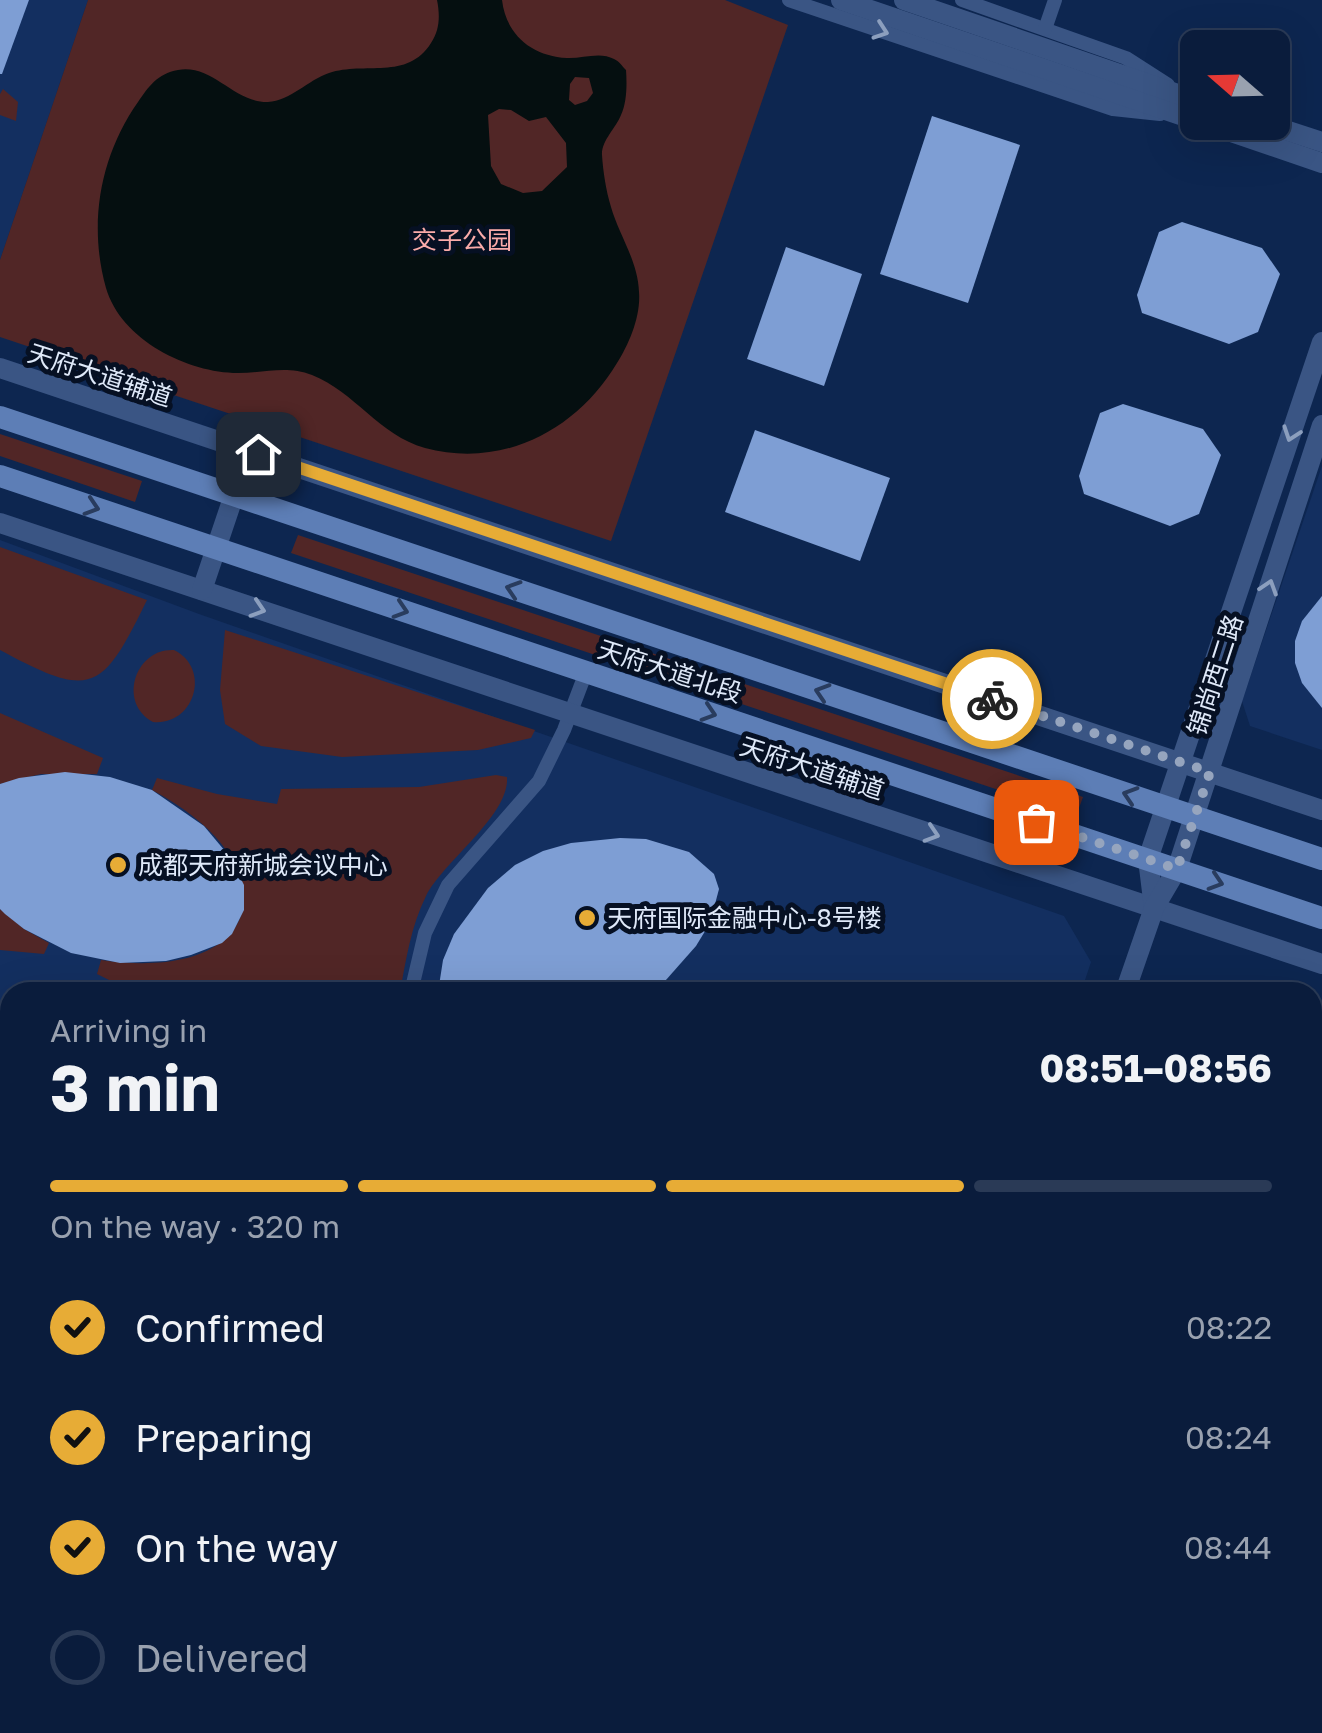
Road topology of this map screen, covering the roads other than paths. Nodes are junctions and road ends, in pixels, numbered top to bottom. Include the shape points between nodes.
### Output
1 (789, 0) edge
2 (841, 0) edge
3 (904, 0) edge
4 (962, 0) edge
5 (1056, 0) edge
6 (1045, 29) junction
7 (1180, 101) edge
8 (1180, 107) edge
9 (1180, 108) edge
10 (1180, 111) edge
11 (1290, 130) edge
12 (1316, 138) edge
13 (1264, 140) edge
14 (1322, 163) edge
15 (1322, 342) edge
16 (0, 368) edge
17 (0, 417) edge
18 (1322, 425) edge
19 (0, 476) edge
20 (234, 496) junction
21 (0, 522) edge
22 (216, 548) junction
23 (202, 590) junction
24 (586, 672) junction
25 (571, 713) junction
26 (1180, 762) junction
27 (1210, 772) junction
28 (1166, 807) junction
29 (1322, 810) edge
30 (1194, 816) junction
31 (1322, 859) edge
32 (1148, 860) junction
33 (1177, 869) junction
34 (1154, 908) junction
35 (1322, 918) edge
36 (1322, 964) edge
37 (414, 982) edge
38 (1128, 982) edge

1 -> 10 street via 1113,108
2 - 9 street
3 - 8 street
4 - 6 street
5 - 6 street
6 - 7 street via 1126,58
11 - 12 street
13 - 14 street
15 -> 26 street
16 - 26 street, 天府大道辅道
17 - 20 main road, 天府大道北段
27 -> 18 street, 锦尚西二路
19 -> 22 main road, 天府大道北段
20 - 22 street
28 -> 20 main road, 天府大道北段
21 - 23 street, 天府大道辅道
22 - 23 street
22 -> 24 main road, 天府大道北段
23 -> 25 street, 天府大道辅道
24 - 25 street
24 -> 32 main road, 天府大道北段
25 -> 34 street, 天府大道辅道
25 - 37 street via 539,781 448,885 425,933
26 - 27 street, 天府大道辅道
26 - 28 street
27 - 29 street, 天府大道辅道
27 - 30 street, 锦尚西二路
28 - 30 main road, 天府大道北段
28 - 32 street
30 - 31 main road, 天府大道北段
30 - 33 street, 锦尚西二路
32 - 33 main road, 天府大道北段
32 - 34 street
33 - 34 street, 锦尚西二路
33 -> 35 main road, 天府大道北段
34 - 36 street, 天府大道辅道
34 - 38 street, 锦尚西二路

